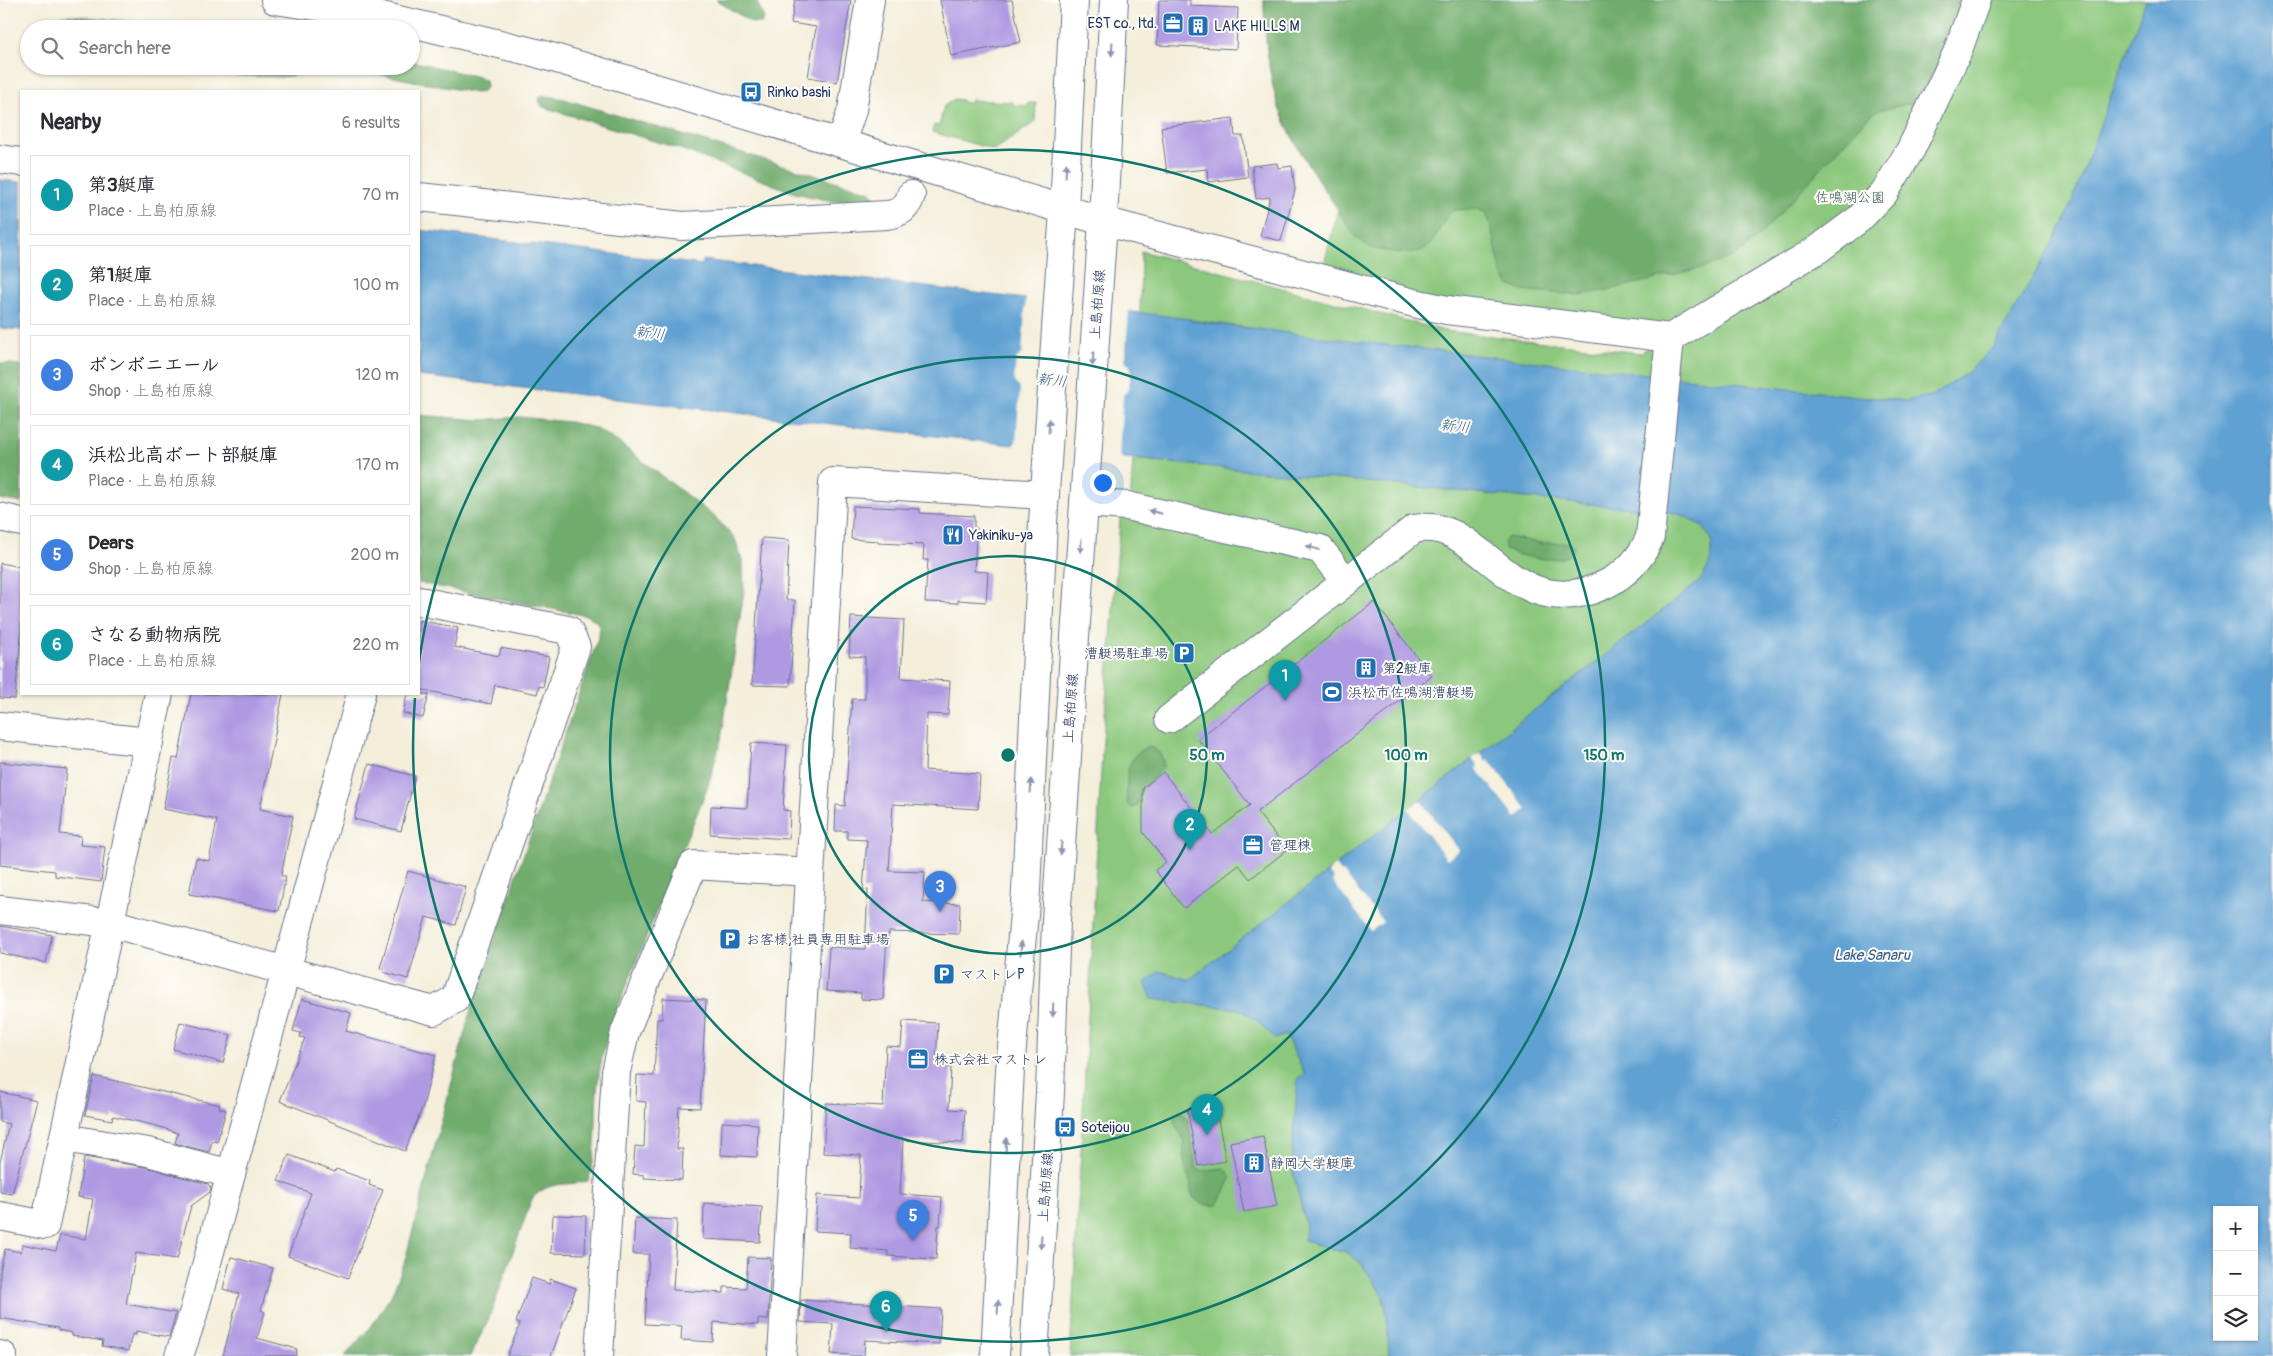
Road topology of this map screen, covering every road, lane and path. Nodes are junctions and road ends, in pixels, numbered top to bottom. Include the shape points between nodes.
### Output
1 (275, 0) edge
2 (870, 0) edge
3 (1074, 0) edge
4 (1114, 0) edge
5 (1976, 0) edge
6 (304, 2) edge
7 (400, 20) edge
8 (420, 24) edge
9 (842, 144) junction
10 (0, 159) edge
11 (20, 162) edge
12 (911, 195) dead end
13 (420, 197) edge
14 (1064, 210) junction
15 (1103, 221) junction
16 (1669, 346) junction
17 (1045, 485) junction
18 (1084, 491) junction
19 (0, 518) edge
20 (20, 522) edge
21 (1346, 582) junction
22 (420, 601) edge
23 (159, 695) edge
24 (361, 695) edge
25 (1169, 719) dead end
26 (0, 726) edge
27 (149, 742) junction
28 (810, 872) junction
29 (0, 910) edge
30 (110, 923) junction
31 (286, 970) junction
32 (64, 1138) junction
33 (231, 1174) junction
34 (0, 1216) edge
35 (179, 1356) edge
36 (599, 1356) edge
37 (782, 1356) edge
38 (995, 1356) edge
39 (1034, 1356) edge

1 - 6 street
2 - 9 street via 852,110
14 -> 3 street
4 -> 15 street, 上島柏原線
5 - 16 street via 1957,53 1912,149 1884,193 1859,219 1818,250
6 - 7 street
8 - 9 street via 508,45
9 - 14 street
10 - 11 street
12 - 13 street via 899,213 887,215 683,226
14 - 15 street
17 -> 14 street
15 - 16 street via 1448,310
15 -> 18 street, 上島柏原線
16 - 21 street via 1650,537 1645,550 1623,574 1580,593 1548,593 1517,583 1450,532 1426,527 1414,529
17 - 28 street via 833,482
38 -> 17 street via 1010,1070 1026,892
21 -> 18 street via 1320,549 1127,506
18 -> 39 street, 上島柏原線 via 1056,920 1050,1093
19 - 20 street
21 - 25 street
22 - 31 street via 568,630 576,647 455,999 434,1010
23 - 27 street
24 - 31 street
26 - 27 street
27 - 30 street
28 - 36 street via 693,865 625,1032 616,1072
28 - 37 street
29 - 30 street
30 - 31 street
30 - 32 street
31 - 33 street
32 - 33 street via 148,1152
32 - 34 street via 45,1225
33 - 35 street

